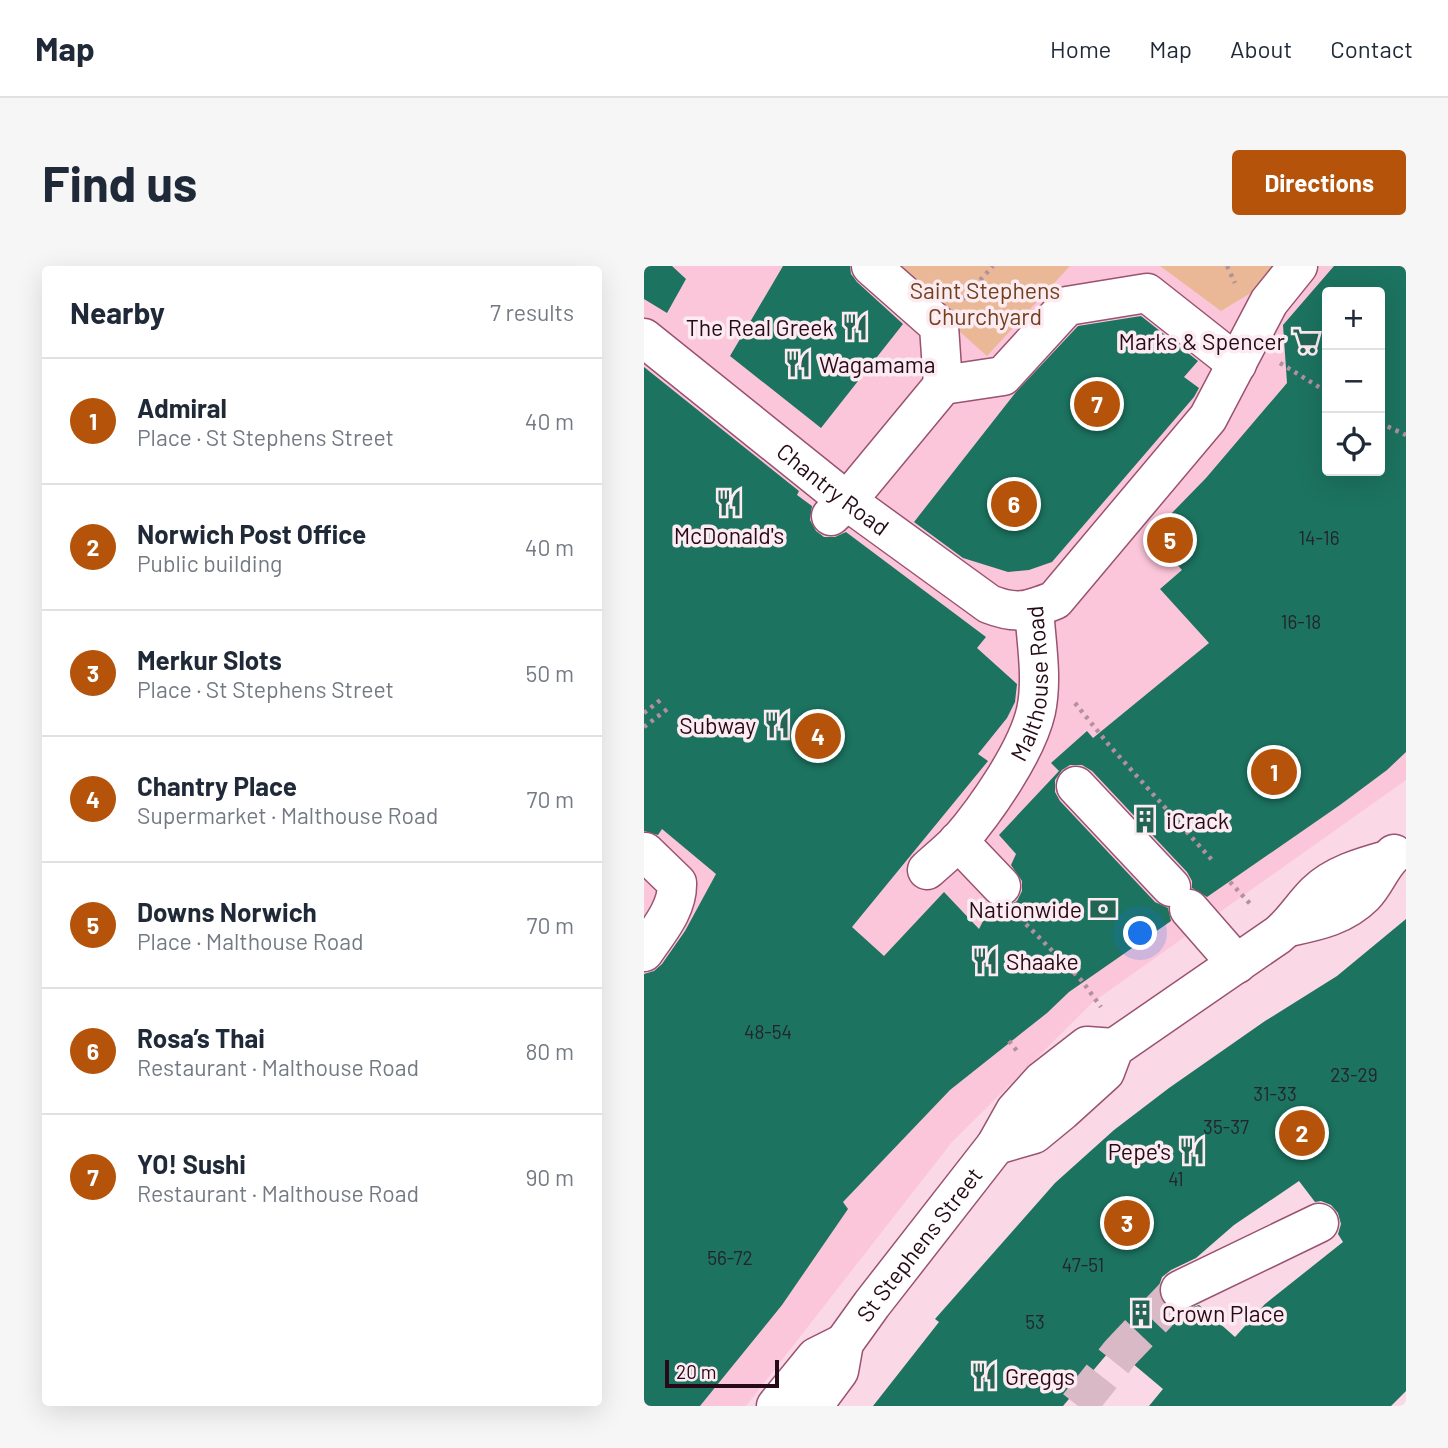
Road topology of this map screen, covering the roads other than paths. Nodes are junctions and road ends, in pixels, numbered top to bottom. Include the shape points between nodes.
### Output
1 (872, 266) edge
2 (1298, 266) edge
3 (661, 341) edge
4 (1237, 364) junction
5 (943, 385) junction
6 (839, 509) junction
7 (1044, 604) junction
8 (1076, 786) dead end
9 (958, 841) junction
10 (645, 852) edge
11 (1396, 852) edge
12 (927, 870) dead end
13 (1001, 886) road end
14 (648, 959) edge
15 (1237, 964) junction
16 (1319, 1223) dead end
17 (1180, 1290) tunnel mouth
18 (844, 1343) junction
19 (776, 1406) edge
20 (813, 1406) edge

1 - 5 street via 939,326
2 - 4 street, Malthouse Road via 1269,302
3 - 6 street, Chantry Road
4 - 5 street via 1147,293 1068,306 1003,376
4 - 7 street, Malthouse Road via 1208,418
5 - 6 street
6 - 7 street, Chantry Road via 989,604 1010,612
7 - 9 street, Malthouse Road via 1036,710 1027,740
8 - 15 street
9 - 12 street, Malthouse Road
9 - 13 street
10 - 14 street via 677,883 674,906
11 - 15 street, St Stephens Street via 1317,892 1289,927
15 - 18 street, St Stephens Street via 1119,1044 1087,1046 1042,1081
16 - 17 street
18 - 19 street, St Stephens Street via 816,1357
18 - 20 street, St Stephens Street via 839,1371

